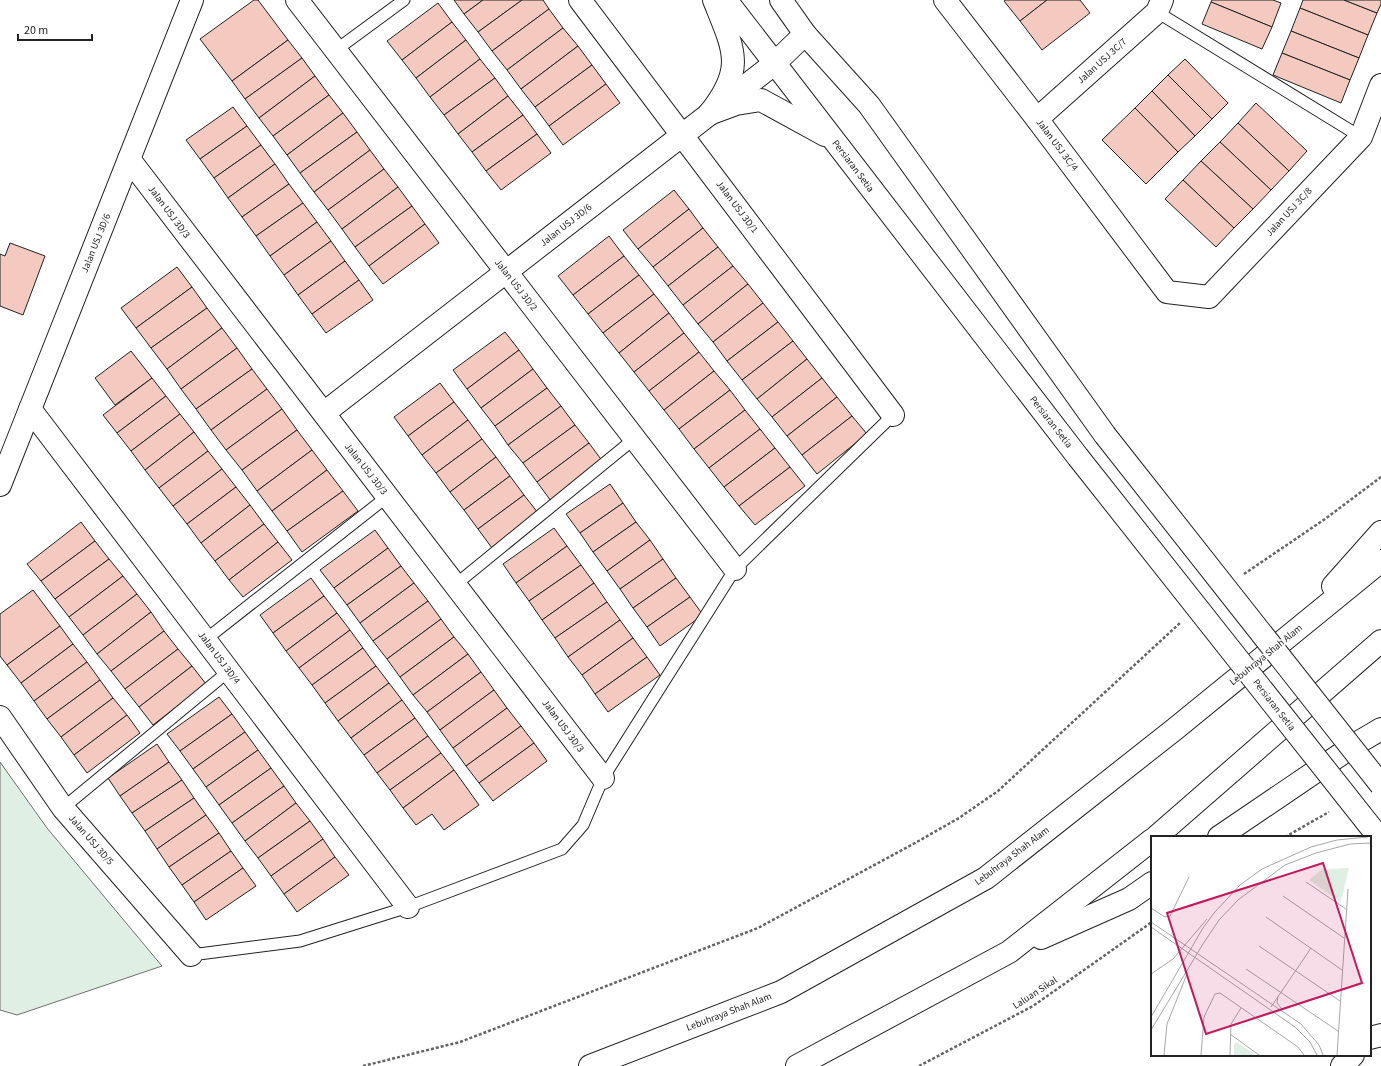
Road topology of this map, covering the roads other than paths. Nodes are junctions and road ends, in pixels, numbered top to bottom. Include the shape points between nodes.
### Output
1 (192, 0) edge
2 (297, 0) edge
3 (404, 0) edge
4 (580, 0) edge
5 (714, 0) edge
6 (726, 0) edge
7 (781, 0) edge
8 (945, 0) edge
9 (1160, 6) edge
10 (806, 34) junction
11 (336, 50) junction
12 (774, 64) junction
13 (1381, 86) edge
14 (709, 114) junction
15 (1037, 119) junction
16 (682, 135) junction
17 (1361, 137) junction
18 (833, 139) junction
19 (129, 159) junction
20 (506, 272) junction
21 (1167, 292) joint
22 (30, 409) junction
23 (324, 413) junction
24 (893, 414) joint
25 (634, 439) junction
26 (0, 485) edge
27 (388, 496) junction
28 (1381, 532) edge
29 (1381, 561) edge
30 (735, 569) junction
31 (455, 585) junction
32 (1290, 635) junction
33 (205, 640) junction
34 (1381, 641) edge
35 (229, 671) junction
36 (0, 716) edge
37 (1381, 729) edge
38 (603, 778) junction
39 (1381, 785) edge
40 (63, 808) junction
41 (1157, 836) edge
42 (1220, 836) edge
43 (1381, 840) edge
44 (1151, 841) edge
45 (1151, 884) edge
46 (408, 907) junction
47 (1009, 952) junction
48 (191, 955) joint
49 (1381, 1036) edge
50 (1371, 1038) edge
51 (1352, 1056) edge
52 (590, 1066) edge
53 (797, 1066) edge
54 (1342, 1066) edge

1 - 19 main road, Jalan USJ 3D/6
2 - 11 main road, Jalan USJ 3D/2
3 - 11 lane
4 - 16 main road, Jalan USJ 3D/1
5 - 14 main road via 732,47 734,61 730,82
6 - 12 main road, Persiaran Setia
7 - 10 main road
8 - 15 main road, Jalan USJ 3C/4
9 - 15 main road, Jalan USJ 3C/7
9 - 17 lane
10 - 12 main road, Jalan USJ 3D/6
10 - 39 main road, bridge via 869,104 1105,435
11 - 20 main road, Jalan USJ 3D/2
12 - 14 main road, Jalan USJ 3D/6
12 - 18 main road, Persiaran Setia
13 - 17 main road, Jalan USJ 3C/8
14 - 16 main road, Jalan USJ 3D/6
14 - 18 main road via 736,104 761,100
15 - 21 main road, Jalan USJ 3C/4
16 - 20 main road, Jalan USJ 3D/6
16 - 24 main road, Jalan USJ 3D/1
17 - 21 main road, Jalan USJ 3C/8 via 1209,297
18 - 43 main road, Persiaran Setia, bridge via 1078,457
19 - 22 main road, Jalan USJ 3D/6
19 - 23 main road, Jalan USJ 3D/3
20 - 23 main road, Jalan USJ 3D/6
20 - 25 main road, Jalan USJ 3D/2
22 - 26 main road, Jalan USJ 3D/6
22 - 33 main road, Jalan USJ 3D/4
23 - 27 main road, Jalan USJ 3D/3
24 - 30 lane
25 - 30 main road, Jalan USJ 3D/2
25 - 31 lane
27 - 31 main road, Jalan USJ 3D/3
27 - 33 lane
28 - 32 main road
29 - 32 main road, Lebuhraya Shah Alam
30 - 38 lane
31 - 38 main road, Jalan USJ 3D/3
32 - 52 main road, Lebuhraya Shah Alam via 986,878 781,992
33 - 35 main road, Jalan USJ 3D/4
34 - 41 main road
35 - 40 lane
35 - 46 main road, Jalan USJ 3D/4
36 - 40 main road, Jalan USJ 3D/5
37 - 42 main road
38 - 46 lane via 583,825 562,849
40 - 48 main road, Jalan USJ 3D/5
44 - 47 main road
45 - 47 main road via 1129,899
46 - 48 lane via 300,941
47 - 53 main road
49 - 50 main road
51 - 54 main road

